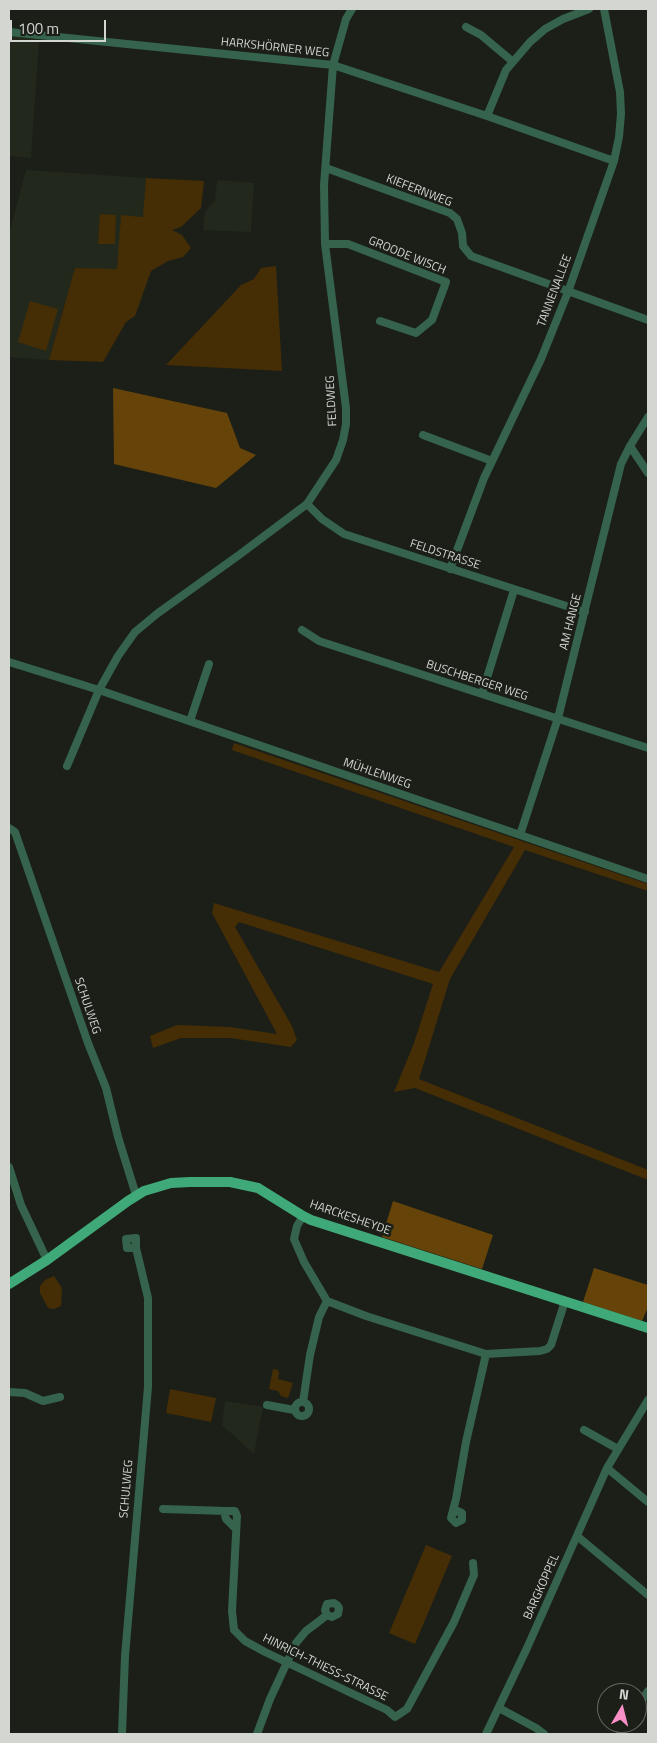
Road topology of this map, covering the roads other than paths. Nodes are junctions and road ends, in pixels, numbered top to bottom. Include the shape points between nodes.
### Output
1 (352, 9) edge
2 (589, 9) edge
3 (604, 9) edge
4 (466, 26) dead end
5 (9, 32) edge
6 (512, 61) junction
7 (333, 65) junction
8 (487, 116) junction
9 (614, 161) junction
10 (326, 168) junction
11 (324, 244) junction
12 (568, 292) junction
13 (648, 320) edge
14 (380, 321) dead end
15 (648, 417) edge
16 (423, 435) dead end
17 (630, 446) junction
18 (492, 461) junction
19 (648, 473) edge
20 (306, 504) junction
21 (450, 569) junction
22 (514, 590) junction
23 (585, 612) junction
24 (302, 630) dead end
25 (9, 662) edge
26 (209, 664) dead end
27 (99, 690) junction
28 (482, 694) junction
29 (558, 718) junction
30 (190, 721) junction
31 (648, 748) edge
32 (67, 766) dead end
33 (9, 828) edge
34 (520, 835) junction
35 (648, 879) edge
36 (9, 1167) edge
37 (136, 1195) junction
38 (302, 1216) junction
39 (136, 1248) dead end
40 (47, 1260) junction
41 (9, 1284) edge
42 (565, 1301) junction
43 (327, 1302) junction
44 (648, 1328) edge
45 (486, 1354) junction
46 (9, 1392) edge
47 (60, 1397) dead end
48 (648, 1400) edge
49 (303, 1402) junction
50 (267, 1405) dead end
51 (294, 1410) junction
52 (584, 1430) dead end
53 (618, 1449) junction
54 (607, 1468) junction
55 (648, 1502) edge
56 (163, 1509) dead end
57 (452, 1514) dead end
58 (577, 1536) junction
59 (473, 1563) dead end
60 (648, 1595) edge
61 (327, 1615) dead end
62 (288, 1663) junction
63 (499, 1708) junction
64 (122, 1734) edge
65 (256, 1734) edge
66 (486, 1734) edge
67 (544, 1734) edge

1 - 7 street, FELDWEG
2 - 6 street via 545,29
3 - 9 street, TANNENALLEE via 620,92 620,130
4 - 6 street via 481,34
5 - 7 street, HARKSHÖRNER WEG
6 - 8 street
7 - 8 street, HARKSHÖRNER WEG
7 - 10 street, FELDWEG
8 - 9 street, HARKSHÖRNER WEG
9 - 12 street, TANNENALLEE
10 - 11 street, FELDWEG
10 - 12 street, KIEFERNWEG via 450,213 457,219 463,246 471,256
11 - 14 street, GROODE WISCH via 348,244 446,282 432,320 416,333
11 - 20 street, FELDWEG via 346,424 336,460
12 - 13 street, KIEFERNWEG
12 - 18 street, TANNENALLEE via 541,359
15 - 17 street, AM HANGE
16 - 18 street
17 - 19 street
17 - 23 street, AM HANGE via 622,464
18 - 21 street, TANNENALLEE
20 - 21 street, FELDSTRASSE via 344,534
20 - 27 street, FELDWEG via 135,632
21 - 22 street, FELDSTRASSE
22 - 23 street, FELDSTRASSE
22 - 28 street
23 - 29 street, AM HANGE
24 - 28 street, BUSCHBERGER WEG via 319,641
25 - 27 street, MÜHLENWEG
26 - 30 street
27 - 30 street, MÜHLENWEG
27 - 32 street
28 - 29 street, BUSCHBERGER WEG
29 - 31 street, BUSCHBERGER WEG
29 - 34 street, AM HANGE
30 - 34 street, MÜHLENWEG
33 - 37 street, SCHULWEG via 15,832 106,1088
34 - 35 street, MÜHLENWEG
36 - 40 street via 21,1205
37 - 38 main road, HARCKESHEYDE via 171,1183 230,1182 258,1188
37 - 40 main road, HARCKESHEYDE
38 - 42 main road, HARCKESHEYDE
38 - 43 street via 294,1239
39 - 64 street, SCHULWEG via 148,1298 148,1387 125,1656
40 - 41 main road, HARCKESHEYDE
42 - 44 main road, HARCKESHEYDE
42 - 45 street via 547,1349
43 - 45 street
43 - 49 street via 319,1316
45 - 57 street
46 - 47 street via 25,1393 43,1401
48 - 53 street, BARGKOPPEL
49 - 51 street
49 - 51 street via 310,1408 306,1416 298,1416
50 - 51 street
52 - 53 street
53 - 54 street, BARGKOPPEL
54 - 55 street
54 - 58 street, BARGKOPPEL
56 - 62 street, HINRICH-THIESS-STRASSE via 235,1511 234,1630 245,1641
58 - 60 street
58 - 63 street, BARGKOPPEL
59 - 62 street, HINRICH-THIESS-STRASSE via 474,1575 450,1630 407,1709 395,1717 387,1710
61 - 62 street via 296,1643
62 - 65 street
63 - 66 street, BARGKOPPEL
63 - 67 street

